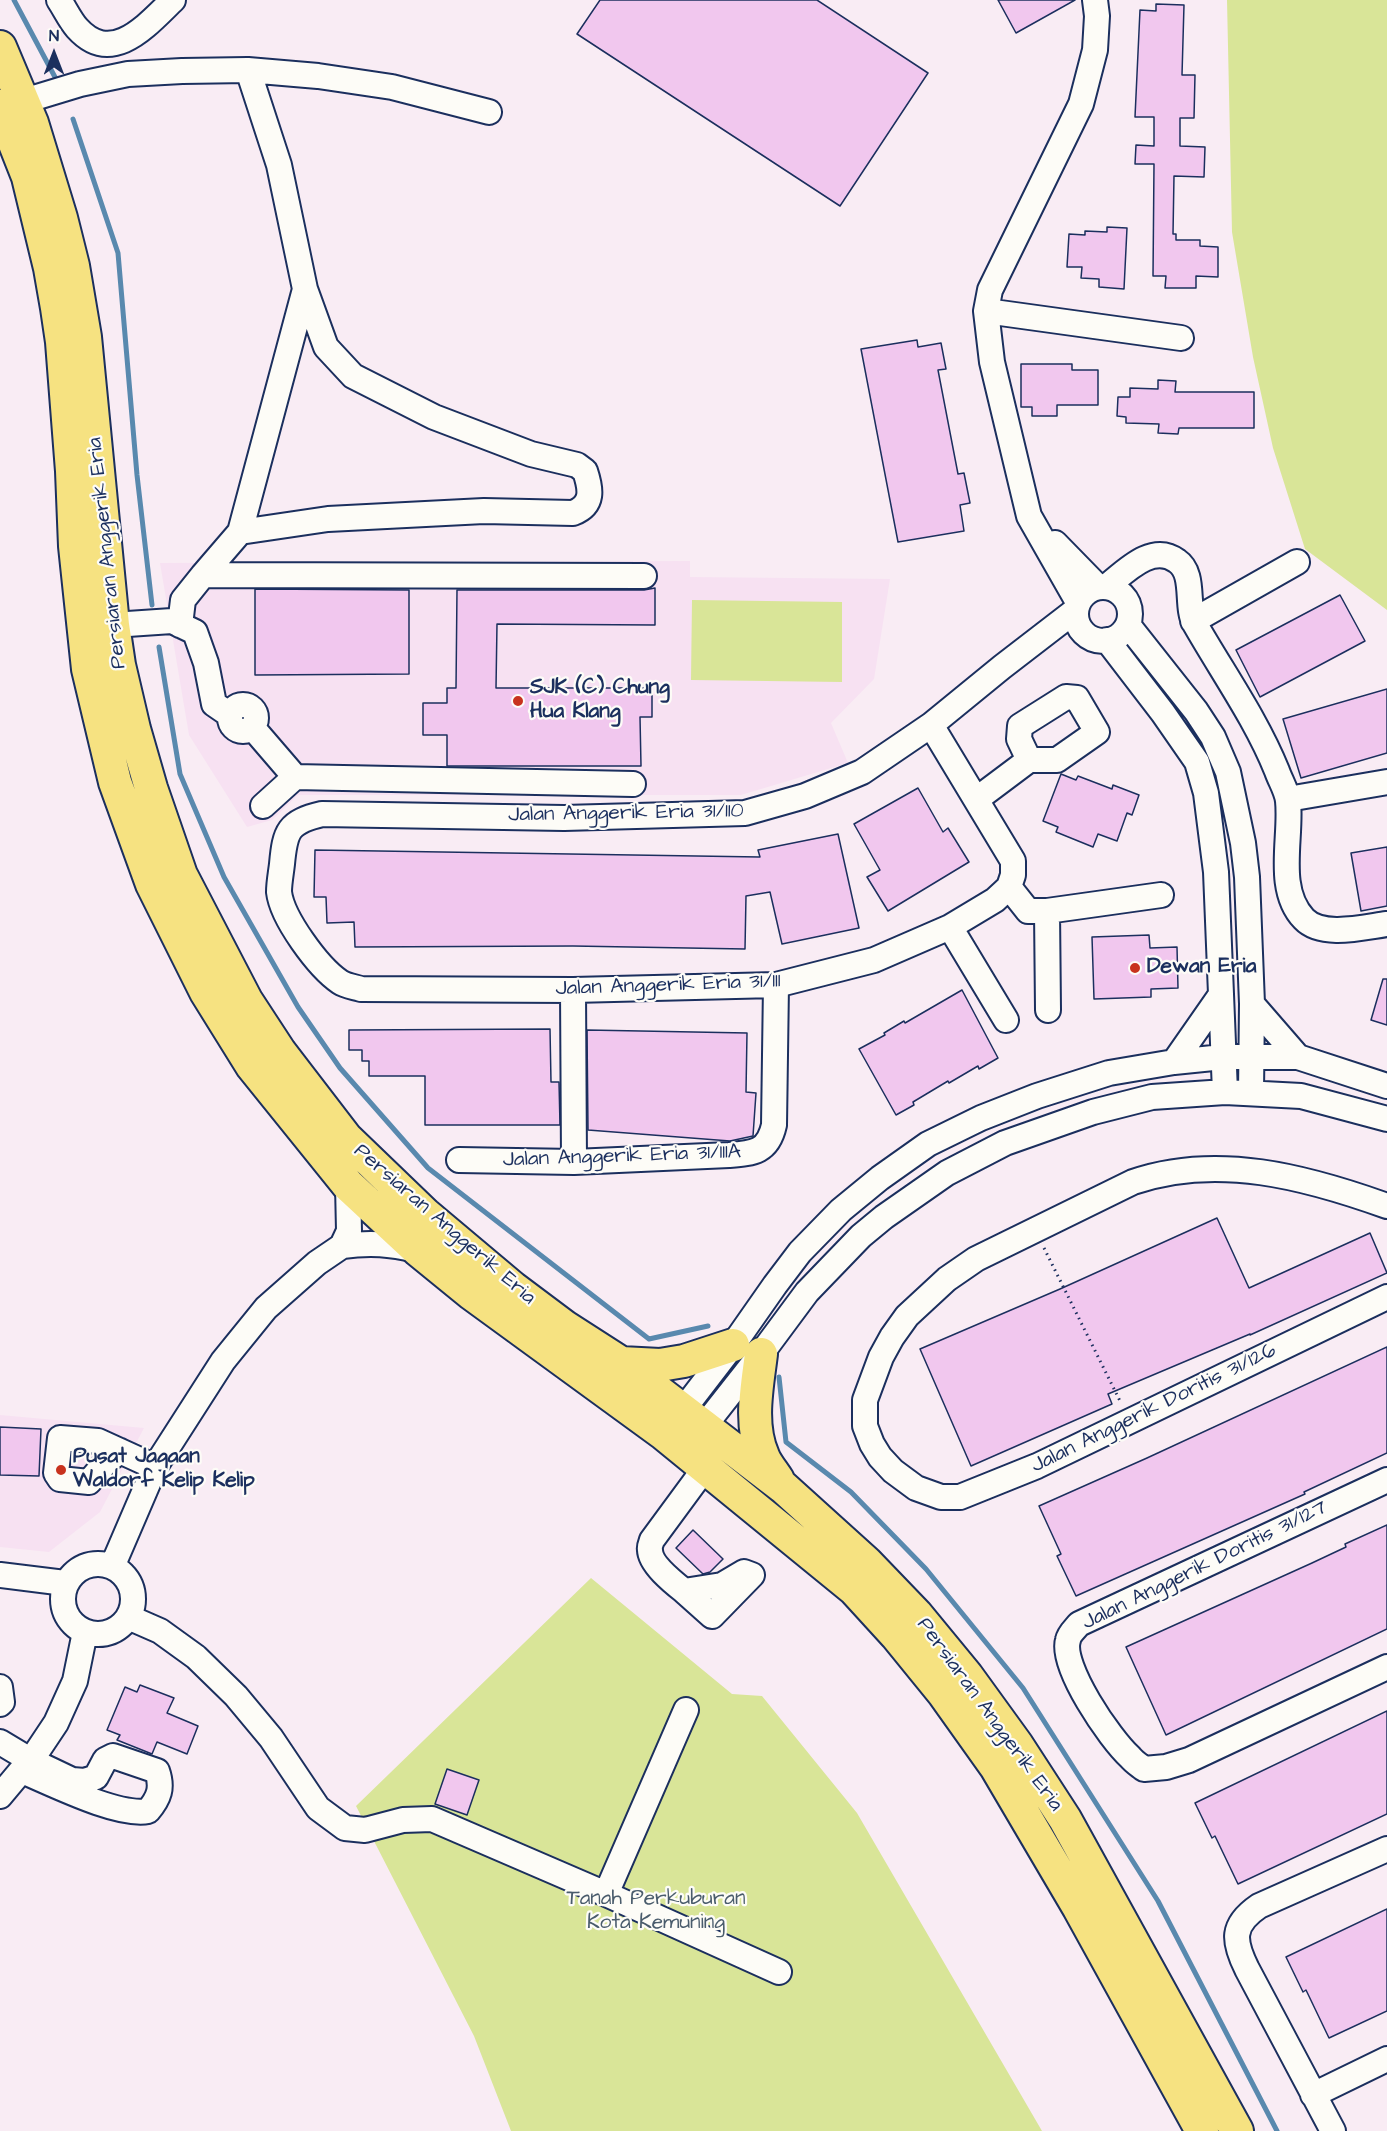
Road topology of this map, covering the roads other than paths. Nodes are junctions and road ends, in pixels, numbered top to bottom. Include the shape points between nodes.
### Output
1 (59, 0) edge
2 (173, 0) edge
3 (1095, 0) edge
4 (0, 47) edge
5 (248, 70) junction
6 (12, 103) edge
7 (489, 112) dead end
8 (305, 289) junction
9 (986, 311) junction
10 (1181, 338) dead end
11 (1029, 516) junction
12 (240, 532) junction
13 (1297, 562) dead end
14 (203, 575) junction
15 (644, 576) dead end
16 (1102, 587) junction
17 (1077, 606) junction
18 (1193, 621) junction
19 (113, 625) junction
20 (180, 625) junction
21 (1128, 625) junction
22 (1107, 640) junction
23 (931, 725) junction
24 (1029, 760) dead end
25 (295, 777) junction
26 (1387, 782) edge
27 (633, 784) dead end
28 (977, 799) junction
29 (1288, 800) junction
30 (263, 806) dead end
31 (1009, 887) junction
32 (279, 891) joint
33 (1161, 895) dead end
34 (1047, 911) junction
35 (1387, 924) edge
36 (950, 927) junction
37 (776, 985) junction
38 (573, 990) junction
39 (1220, 996) junction
40 (1252, 1004) junction
41 (1048, 1010) dead end
42 (1006, 1020) dead end
43 (1223, 1057) junction
44 (1251, 1057) junction
45 (1298, 1057) junction
46 (1174, 1062) junction
47 (1387, 1086) edge
48 (1225, 1092) junction
49 (1251, 1092) junction
50 (1387, 1119) edge
51 (459, 1160) dead end
52 (574, 1162) junction
53 (348, 1185) junction
54 (1387, 1206) edge
55 (342, 1246) junction
56 (418, 1250) junction
57 (1387, 1297) edge
58 (747, 1350) junction
59 (621, 1363) junction
60 (688, 1438) junction
61 (120, 1451) dead end
62 (155, 1467) junction
63 (1387, 1480) edge
64 (783, 1487) junction
65 (112, 1567) junction
66 (0, 1575) edge
67 (65, 1583) junction
68 (684, 1591) junction
69 (128, 1617) junction
70 (85, 1632) junction
71 (1387, 1667) edge
72 (0, 1687) edge
73 (0, 1704) edge
74 (686, 1710) dead end
75 (0, 1742) edge
76 (26, 1766) junction
77 (96, 1778) junction
78 (0, 1796) edge
79 (101, 1803) junction
80 (1387, 1849) edge
81 (606, 1894) junction
82 (779, 1972) dead end
83 (1387, 2059) edge
84 (1313, 2095) junction
85 (1202, 2131) edge
86 (1237, 2131) edge
87 (1333, 2131) edge

1 - 2 street via 75,26 93,40 106,43 128,40
3 - 9 street via 1095,50 1082,104 990,290
4 - 6 main road, Persiaran Anggerik Eria
5 - 6 street via 128,74
5 - 7 street via 392,87
5 - 8 street via 279,165
6 - 19 main road, Persiaran Anggerik Eria via 62,218 75,276 85,337
6 - 53 main road, Persiaran Anggerik Eria via 57,308 87,669 115,782 152,884 206,992 252,1066
8 - 12 street
8 - 12 street via 326,346 353,376 434,417 531,454 577,465 585,471 590,489 588,502 573,513 484,511 339,519
9 - 10 street
9 - 11 street via 992,362
11 - 16 street
11 - 17 street
12 - 14 street
13 - 18 street
14 - 15 street
14 - 20 street via 183,600
16 - 17 street via 1085,594
16 - 18 street via 1140,561 1163,555 1177,561 1185,572
16 - 21 street via 1126,600
17 - 22 street via 1076,618 1084,633
17 - 23 street, Jalan Anggerik Eria 31/110
18 - 29 street via 1269,751
19 - 20 street via 172,621
19 - 59 main road, Persiaran Anggerik Eria via 134,729 181,875 246,1000 280,1052 345,1138 425,1214 530,1301
20 - 25 street via 195,632 214,704 230,715 236,729 252,727
21 - 22 street
21 - 40 street via 1196,711 1228,772 1247,877
22 - 39 street via 1197,762 1206,793 1216,872
23 - 28 street
23 - 32 street, Jalan Anggerik Eria 31/110 via 862,772 805,796 745,813 564,818 322,814 303,818 284,838
24 - 28 street
25 - 27 street
25 - 30 street
26 - 29 street
28 - 31 street via 1012,861
29 - 35 street via 1289,887 1305,921 1319,928 1339,930
31 - 34 street via 1029,911
31 - 36 street, Jalan Anggerik Eria 31/111
32 - 38 street, Jalan Anggerik Eria 31/111 via 294,928 325,969 341,983 362,989
33 - 34 street
34 - 41 street
36 - 37 street, Jalan Anggerik Eria 31/111 via 874,960
36 - 42 street
37 - 38 street, Jalan Anggerik Eria 31/111
37 - 52 street, Jalan Anggerik Eria 31/111A via 774,1125 763,1148 750,1154
38 - 52 street
39 - 43 street
39 - 46 street
40 - 44 street
40 - 45 street
43 - 44 street
43 - 46 street
43 - 48 street
44 - 45 street
44 - 49 street
45 - 47 street
46 - 58 street via 1109,1073 1037,1096 928,1144 841,1210 800,1252 775,1285
48 - 49 street
48 - 58 street via 1152,1097 1092,1112 1005,1143 947,1173 861,1236
49 - 50 street via 1301,1096
51 - 52 street, Jalan Anggerik Eria 31/111A
53 - 55 street via 349,1231
53 - 56 main road, Persiaran Anggerik Eria
54 - 57 street, Jalan Anggerik Doritis 31/126 via 1332,1187 1236,1168 1182,1169 1133,1182 976,1259 947,1279 907,1316 891,1337 866,1400 866,1426 880,1457 893,1472 916,1488 941,1497 960,1497 1037,1466
55 - 56 street via 386,1243
55 - 62 street via 266,1308 223,1361
56 - 60 main road, Persiaran Anggerik Eria via 472,1294
58 - 59 main road via 660,1365
58 - 60 street
58 - 64 main road via 763,1457
59 - 60 main road, Persiaran Anggerik Eria
60 - 64 main road, Persiaran Anggerik Eria
60 - 68 street via 650,1551 654,1561
60 - 85 main road, Persiaran Anggerik Eria via 854,1589 944,1694 1002,1777
61 - 62 street
62 - 65 street
63 - 71 street, Jalan Anggerik Doritis 31/127 via 1079,1624 1068,1638 1067,1655 1095,1712 1129,1757 1144,1769 1189,1760
64 - 86 main road, Persiaran Anggerik Eria via 866,1562 916,1614 1017,1745 1065,1819
65 - 67 street via 88,1565
65 - 69 street via 129,1583 133,1595
66 - 67 street
67 - 70 street via 64,1610 76,1627
68 - 68 street via 722,1585 744,1572 752,1575 712,1616
69 - 70 street via 109,1632
69 - 81 street via 160,1631 196,1657 271,1738 318,1808 345,1828 365,1830 403,1820 432,1819
70 - 76 street via 75,1681 56,1723
72 - 73 street
74 - 81 street
75 - 76 street
76 - 77 street via 72,1780
76 - 78 street
76 - 79 street
77 - 79 street
77 - 79 street via 105,1760 113,1756 157,1771 161,1784 157,1800 148,1811 138,1813
80 - 84 street via 1259,1906 1244,1916 1237,1930 1241,1958
81 - 82 street
83 - 84 street
84 - 87 street

